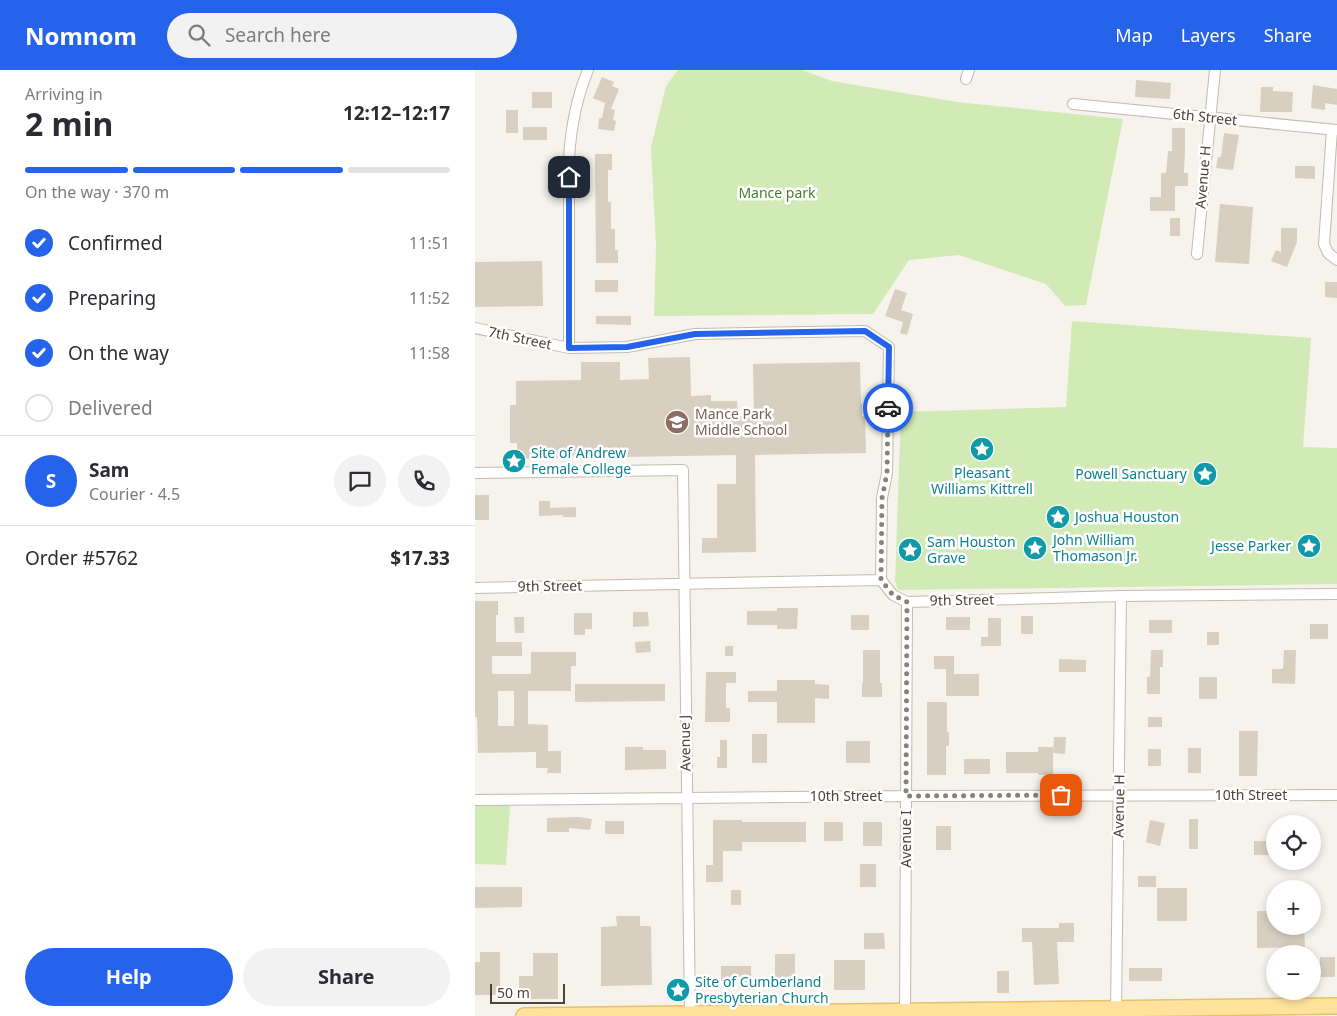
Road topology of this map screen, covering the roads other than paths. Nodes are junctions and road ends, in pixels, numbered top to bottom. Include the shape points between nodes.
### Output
1 (588, 70) edge
2 (1215, 70) edge
3 (1073, 104) dead end
4 (1209, 118) junction
5 (1335, 130) edge
6 (1197, 254) dead end
7 (1333, 257) edge
8 (475, 328) edge
9 (569, 348) junction
10 (475, 474) edge
11 (881, 580) junction
12 (683, 583) junction
13 (475, 588) edge
14 (1337, 594) edge
15 (1121, 596) junction
16 (907, 602) junction
17 (1119, 795) junction
18 (1337, 795) edge
19 (906, 796) junction
20 (686, 797) junction
21 (475, 800) edge
22 (1337, 1006) edge
23 (1300, 1011) edge
24 (905, 1013) edge
25 (1116, 1013) edge
26 (690, 1014) edge
27 (524, 1016) edge

1 - 9 street via 575,108 569,158
2 - 4 street, Avenue H
3 - 4 street, 6th Street
4 - 5 street, 6th Street
4 - 6 street, Avenue H
5 - 7 street via 1324,234 1324,244
8 - 9 street, 7th Street
9 - 11 street, 7th Street via 627,347 695,334 865,331 889,347
10 - 12 street, Avenue J via 683,470
11 - 12 street, 9th Street
11 - 16 street via 893,595
12 - 13 street, 9th Street
12 - 20 street, Avenue J
14 - 15 street, 9th Street
15 - 16 street, 9th Street
15 - 17 street, Avenue H
16 - 19 street, Avenue I
17 - 18 street, 10th Street
17 - 19 street, 10th Street
17 - 25 street, Avenue H
19 - 20 street, 10th Street
19 - 24 street, Avenue I
20 - 21 street, 10th Street
20 - 26 street, Avenue J
22 - 23 main road
23 - 25 main road
24 - 25 main road
24 - 26 main road
26 - 27 main road

